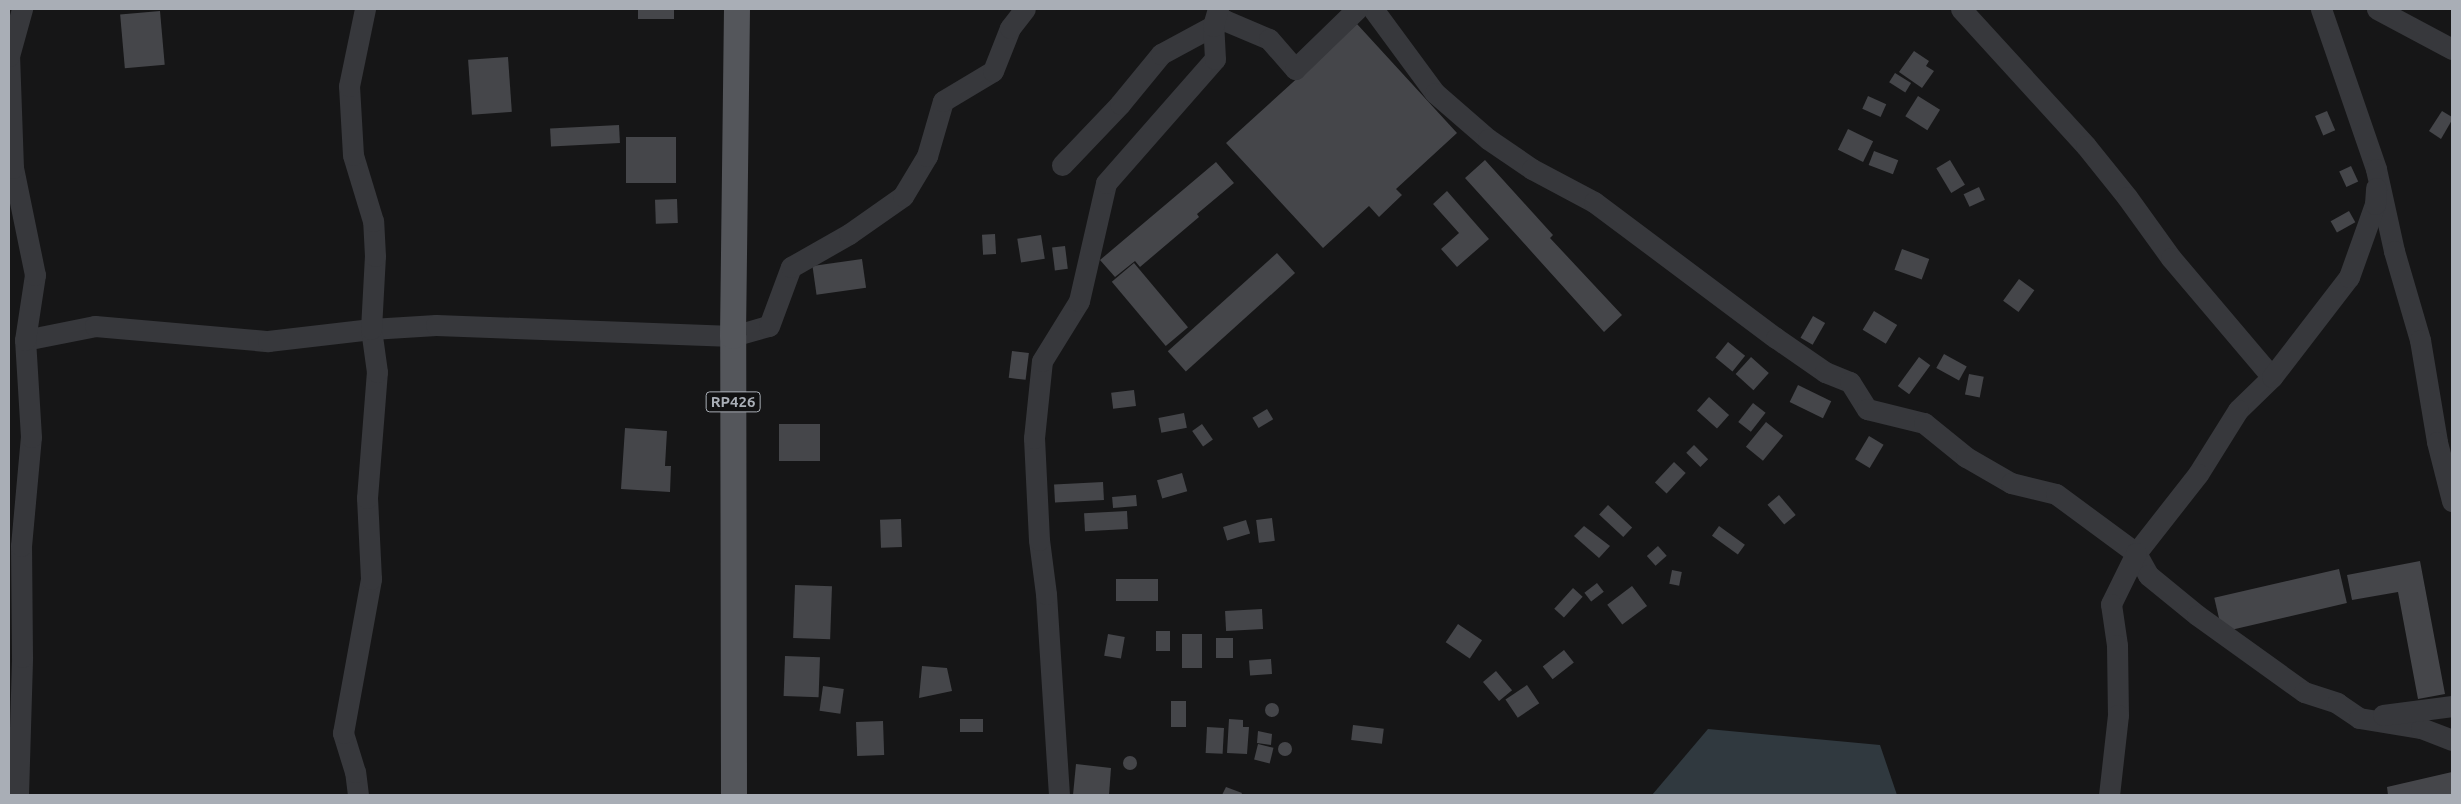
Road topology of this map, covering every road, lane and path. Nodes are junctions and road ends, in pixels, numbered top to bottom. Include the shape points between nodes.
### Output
1 (22, 9) edge
2 (365, 9) edge
3 (737, 9) edge
4 (1025, 9) edge
5 (1358, 9) edge
6 (1373, 9) edge
7 (1961, 9) edge
8 (2321, 9) edge
9 (2376, 9) edge
10 (1216, 17) edge
11 (2452, 50) edge
12 (1062, 165) dead end
13 (2376, 169) junction
14 (371, 329) junction
15 (733, 336) junction
16 (25, 340) junction
17 (2272, 377) junction
18 (2452, 501) edge
19 (2136, 552) junction
20 (2452, 706) edge
21 (2359, 718) junction
22 (2452, 740) edge
23 (18, 795) edge
24 (358, 795) edge
25 (734, 795) edge
26 (1059, 795) edge
27 (2109, 795) edge

1 - 16 street via 9,56 13,168 35,275
2 - 14 street via 349,86 354,155 374,221
3 - 15 main road, RP426
4 - 15 street via 1010,28 992,71 943,101 927,156 903,196 849,234 791,267 769,326
5 - 10 street via 1295,69 1269,40
6 - 19 street via 1435,93 1488,139 1532,169 1594,202 1825,372 1850,382 1867,409 1924,423 1966,457 2011,483 2056,494
7 - 17 street via 2086,146 2171,258
8 - 13 street
9 - 11 street
10 - 12 street via 1161,54 1120,104
10 - 26 street via 1215,59 1106,183 1079,301 1042,361 1034,438
13 - 17 street via 2375,204 2349,278
13 - 18 street via 2394,251 2420,340 2437,442
14 - 15 street via 436,325
14 - 16 street via 268,341 95,326
14 - 24 street via 377,372 367,498 371,579 343,733
15 - 25 main road, RP426
16 - 23 street via 31,437 21,546
17 - 19 street via 2238,410 2198,474
19 - 21 street via 2148,575 2222,635 2304,692 2336,703
19 - 27 street via 2111,604 2117,645 2118,715
20 - 21 street
21 - 22 street via 2421,728

